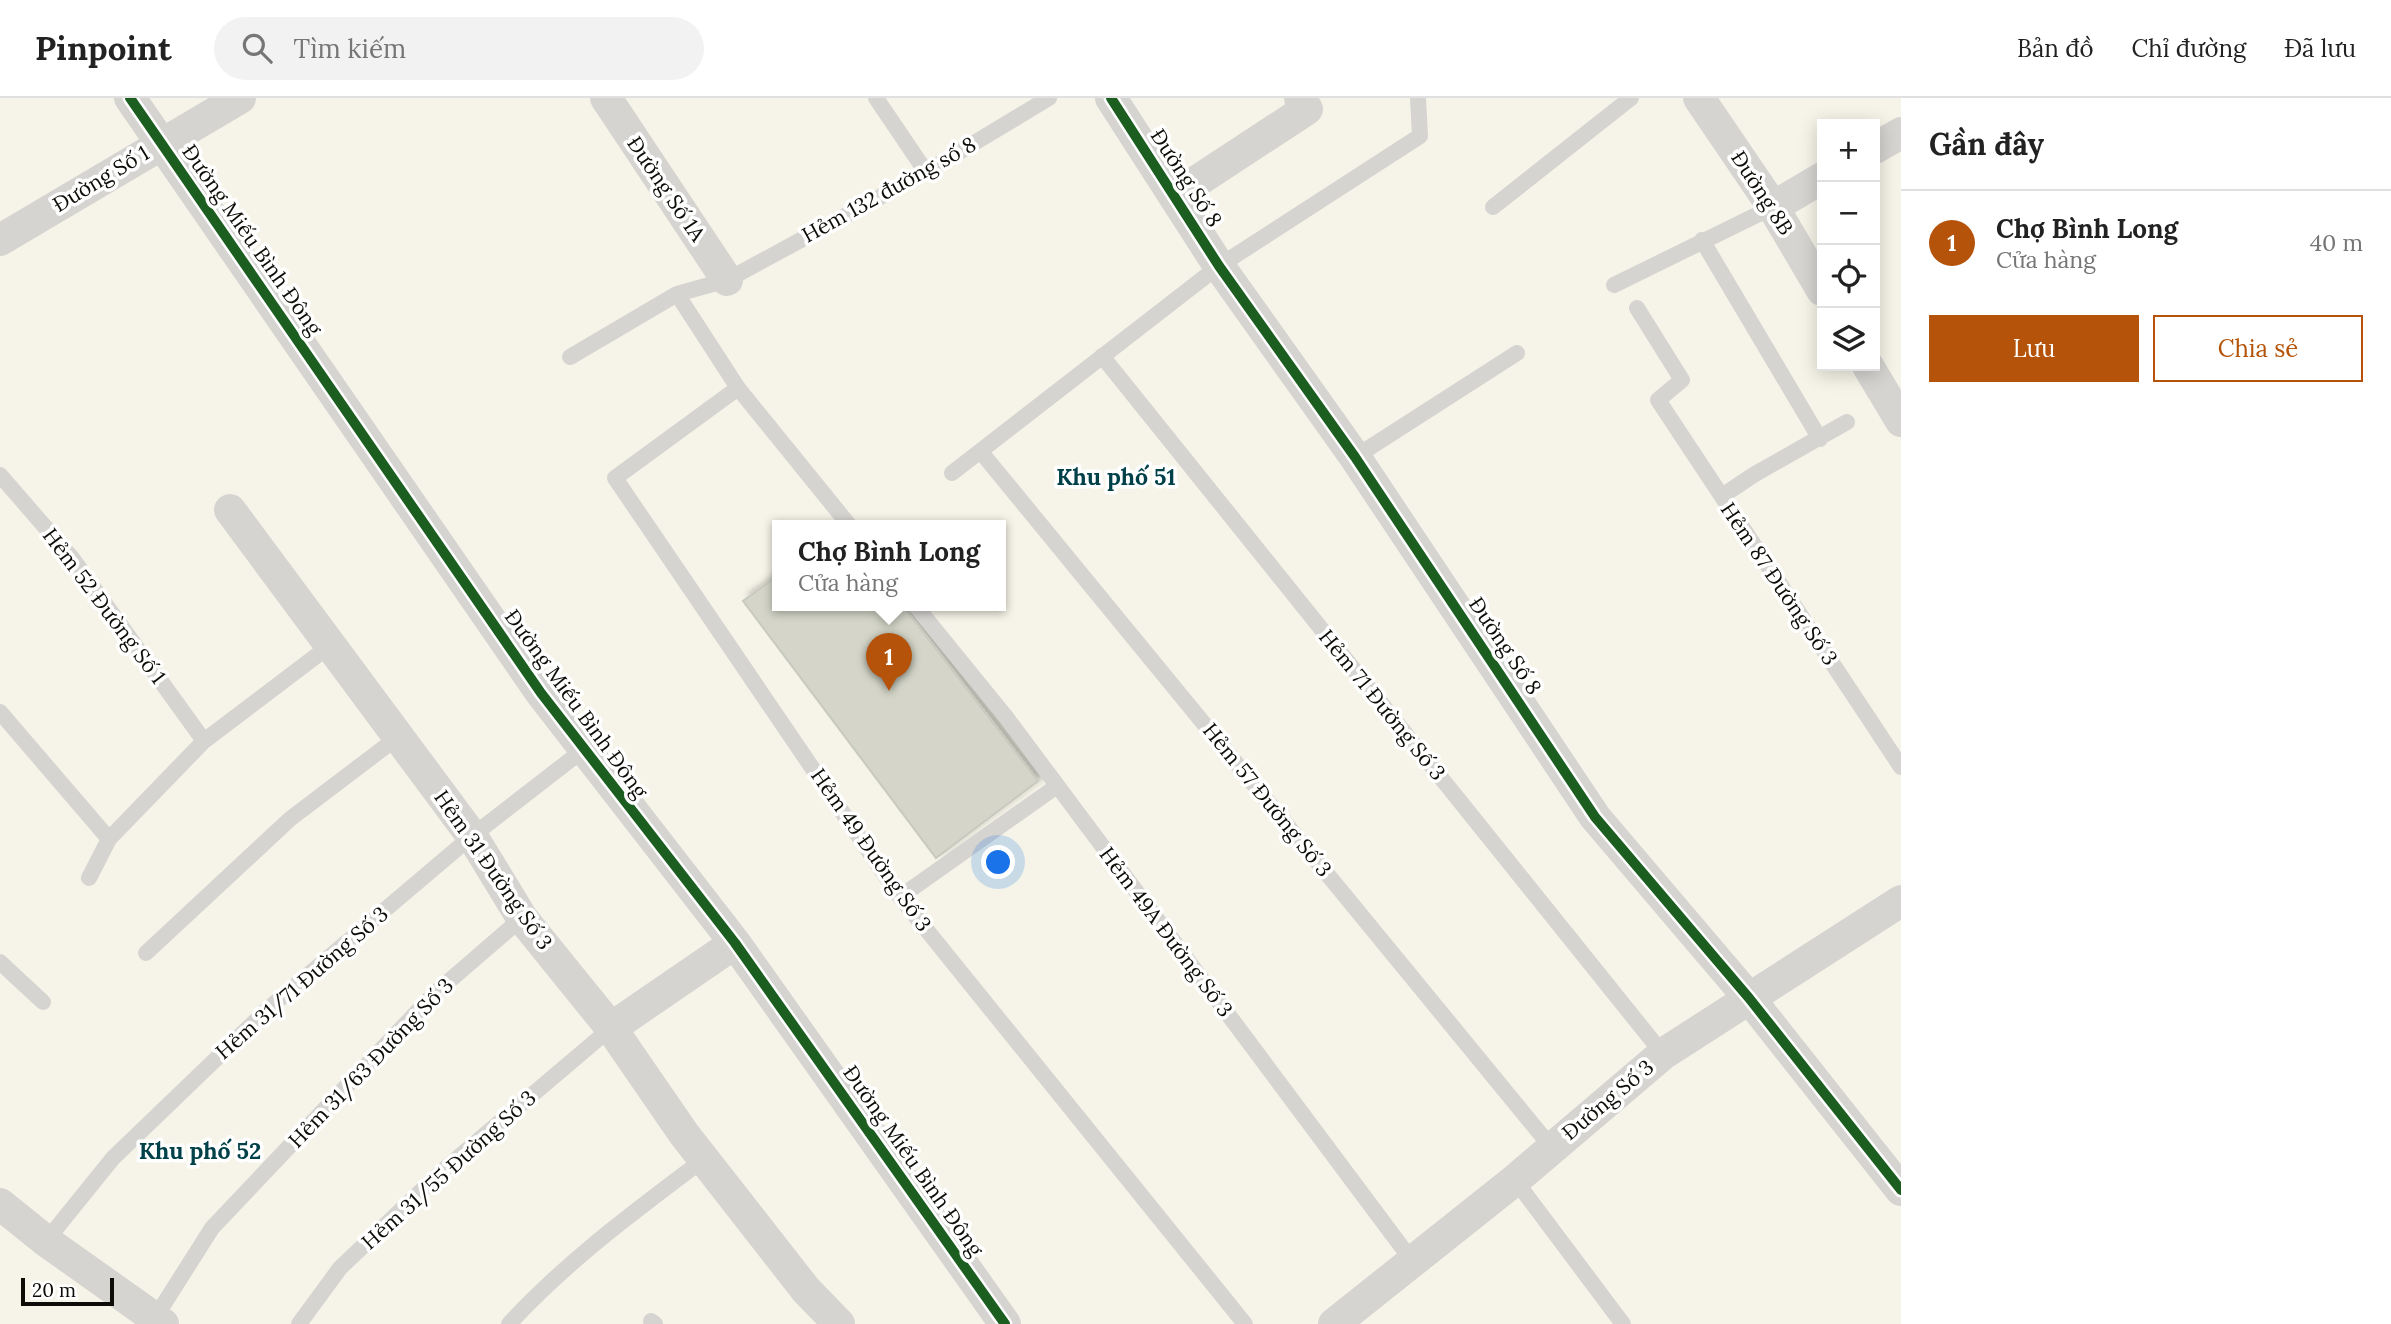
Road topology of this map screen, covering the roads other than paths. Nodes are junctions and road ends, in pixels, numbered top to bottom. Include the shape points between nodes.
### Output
1 (130, 98) edge
2 (240, 98) edge
3 (606, 98) edge
4 (876, 98) edge
5 (1049, 98) edge
6 (1111, 98) edge
7 (1300, 98) edge
8 (1418, 98) edge
9 (1631, 98) edge
10 (1699, 98) edge
11 (160, 143) junction
12 (926, 172) junction
13 (1817, 181) edge
14 (1176, 195) junction
15 (1773, 206) junction
16 (1493, 207) dead end
17 (0, 240) edge
18 (1702, 240) junction
19 (1219, 266) junction
20 (727, 280) junction
21 (1817, 281) edge
22 (1614, 285) dead end
23 (677, 294) junction
24 (1637, 309) dead end
25 (1517, 353) dead end
26 (1102, 356) junction
27 (570, 357) dead end
28 (1871, 371) edge
29 (738, 388) junction
30 (1901, 421) edge
31 (1847, 422) dead end
32 (1820, 439) junction
33 (981, 452) junction
34 (1355, 457) junction
35 (952, 473) dead end
36 (0, 475) edge
37 (1722, 496) junction
38 (230, 510) dead end
39 (845, 520) edge
40 (920, 611) edge
41 (332, 644) junction
42 (0, 712) edge
43 (398, 737) junction
44 (204, 741) junction
45 (583, 750) junction
46 (1901, 767) edge
47 (1057, 786) junction
48 (472, 836) junction
49 (109, 838) junction
50 (89, 878) dead end
51 (901, 897) junction
52 (1901, 901) edge
53 (522, 918) junction
54 (735, 943) junction
55 (146, 953) dead end
56 (0, 962) edge
57 (1749, 998) junction
58 (43, 1002) dead end
59 (611, 1028) junction
60 (1663, 1054) junction
61 (1552, 1148) junction
62 (704, 1159) junction
63 (1515, 1180) junction
64 (1901, 1190) edge
65 (0, 1204) edge
66 (46, 1241) junction
67 (1413, 1262) junction
68 (159, 1321) edge
69 (299, 1324) edge
70 (509, 1324) edge
71 (839, 1324) edge
72 (1005, 1324) edge
73 (1245, 1324) edge
74 (1334, 1324) edge
75 (1623, 1324) edge

1 - 11 street, Đường Miếu Bình Đông
2 - 11 street, Đường Số 1
3 - 20 street, Đường Số 1A
4 - 12 lane
5 - 12 lane, Hẻm 132 đường số 8
6 - 14 street, Đường Số 8
7 - 14 street via 1307,109
8 - 19 lane via 1420,136
9 - 16 lane
10 - 15 street, Đường 8B
11 - 17 street, Đường Số 1
11 - 45 street, Đường Miếu Bình Đông
12 - 20 lane, Hẻm 132 đường số 8
13 - 15 street
14 - 19 street, Đường Số 8
15 - 18 lane
15 - 21 street, Đường 8B
18 - 22 lane
18 - 32 lane
19 - 26 lane
19 - 34 street, Đường Số 8
20 - 23 lane
23 - 27 lane
23 - 29 lane
24 - 37 lane, Hẻm 87 Đường Số 3 via 1682,380 1658,400
25 - 34 lane
26 - 33 lane
26 - 60 lane, Hẻm 71 Đường Số 3
28 - 30 street
29 - 39 lane
29 - 51 lane, Hẻm 49 Đường Số 3 via 615,478
31 - 32 lane
32 - 37 lane
33 - 35 lane
33 - 61 lane, Hẻm 57 Đường Số 3
34 - 57 street, Đường Số 8 via 1595,817
36 - 44 lane, Hẻm 52 Đường Số 1 via 72,558
37 - 46 lane, Hẻm 87 Đường Số 3
38 - 41 street, Hẻm 31 Đường Số 3
40 - 47 lane, Hẻm 49A Đường Số 3
41 - 43 street, Hẻm 31 Đường Số 3
41 - 44 lane
42 - 49 lane
43 - 48 street, Hẻm 31 Đường Số 3
43 - 55 lane via 290,819
44 - 49 lane
45 - 48 lane, Hẻm 31/71 Đường Số 3
45 - 54 street, Đường Miếu Bình Đông
47 - 51 lane
47 - 67 lane, Hẻm 49A Đường Số 3
48 - 53 street, Hẻm 31 Đường Số 3
48 - 66 lane, Hẻm 31/71 Đường Số 3 via 269,1008 113,1158
49 - 50 lane
51 - 73 lane, Hẻm 49 Đường Số 3
52 - 57 street, Đường Số 3
53 - 59 street, Hẻm 31 Đường Số 3
53 - 68 lane, Hẻm 31/63 Đường Số 3 via 434,994 212,1228
54 - 59 street
54 - 72 street, Đường Miếu Bình Đông
56 - 58 lane
57 - 60 street, Đường Số 3
57 - 64 street, Đường Số 8
59 - 62 street, Hẻm 31 Đường Số 3
59 - 69 lane, Hẻm 31/55 Đường Số 3 via 442,1172 340,1268
60 - 61 street, Đường Số 3
61 - 63 street, Đường Số 3
62 - 70 lane via 561,1270
62 - 71 street, Hẻm 31 Đường Số 3 via 806,1290
63 - 67 street, Đường Số 3
63 - 75 lane
65 - 66 street
66 - 68 street
67 - 74 street, Đường Số 3

